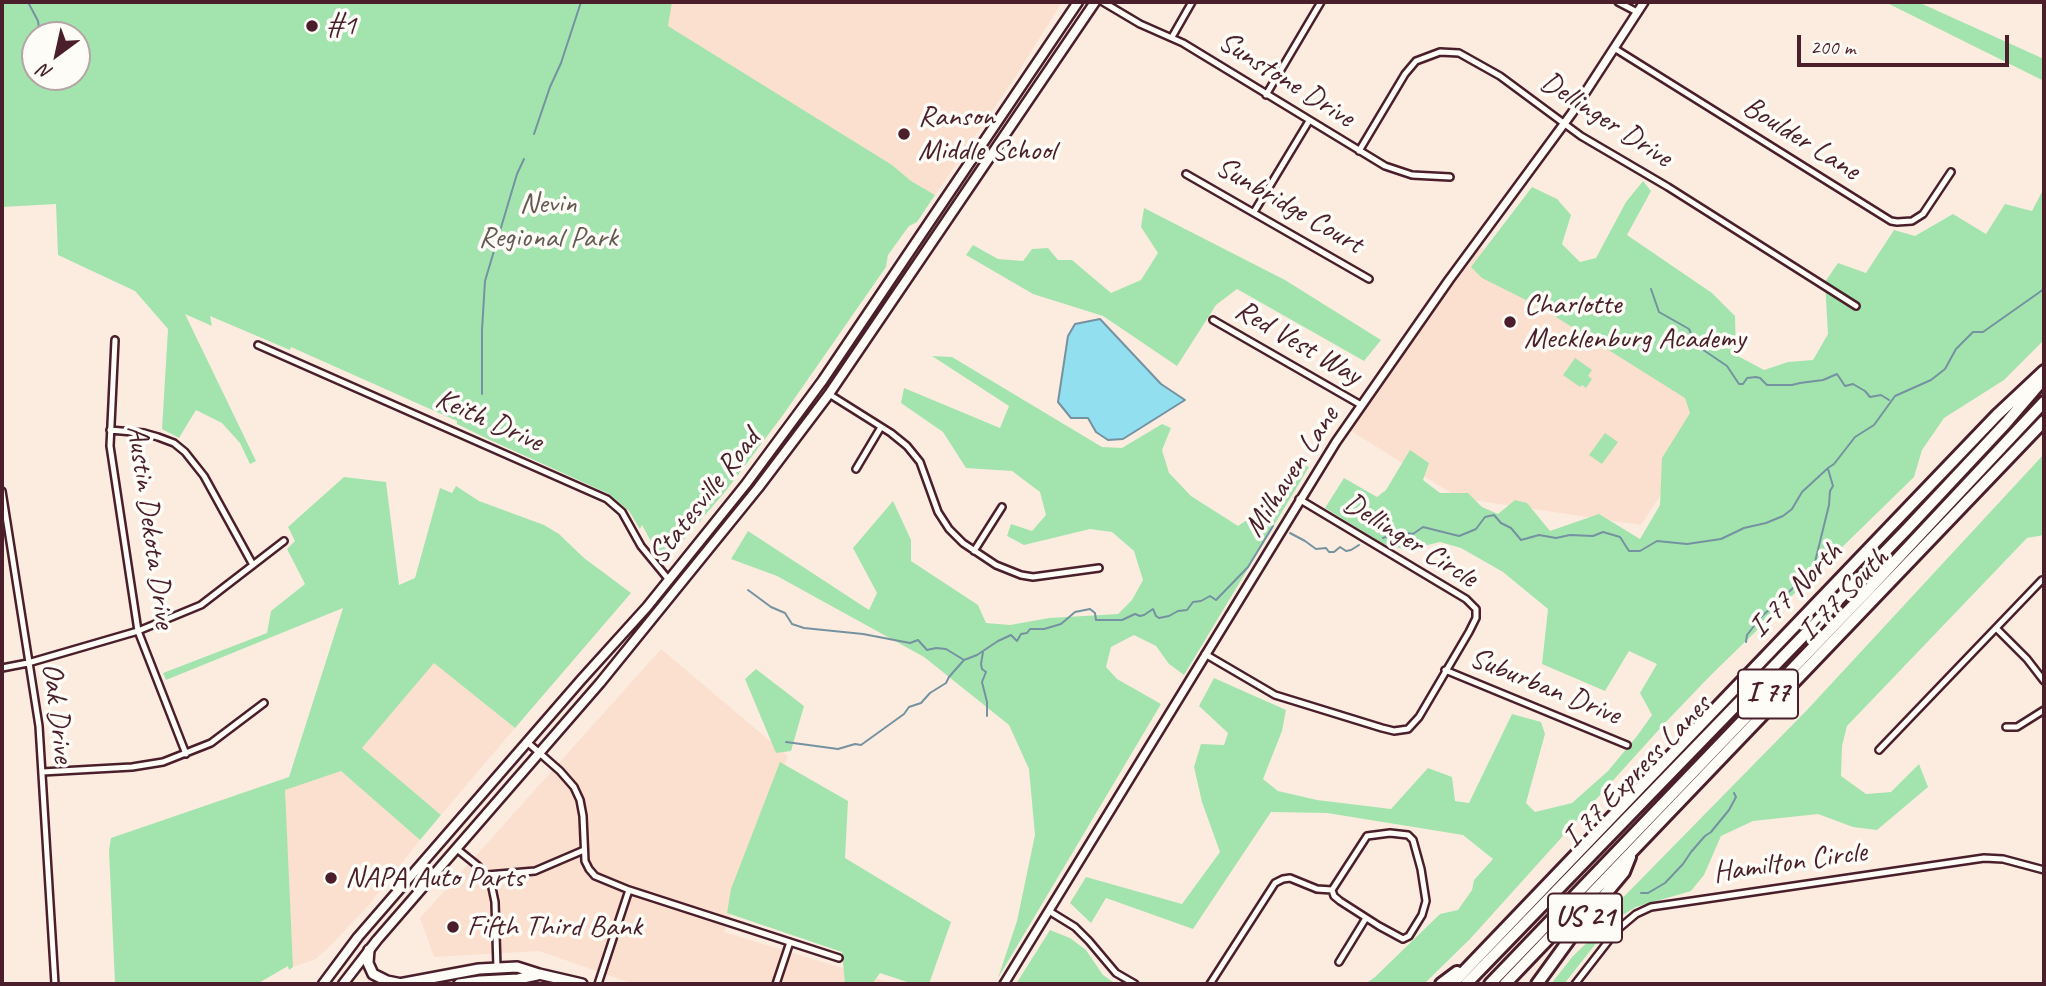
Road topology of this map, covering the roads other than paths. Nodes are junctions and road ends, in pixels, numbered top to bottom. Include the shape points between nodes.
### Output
1 (1078, 2) edge
2 (1094, 2) edge
3 (1103, 2) edge
4 (1192, 2) edge
5 (1321, 2) edge
6 (1618, 2) edge
7 (1644, 2) edge
8 (1637, 12) junction
9 (1172, 37) junction
10 (1614, 48) junction
11 (1266, 95) junction
12 (1309, 121) junction
13 (1564, 124) junction
14 (1359, 151) junction
15 (1951, 172) dead end
16 (1186, 174) dead end
17 (1450, 177) dead end
18 (1254, 212) junction
19 (1370, 279) dead end
20 (1856, 306) dead end
21 (1213, 320) dead end
22 (115, 340) dead end
23 (258, 345) dead end
24 (2044, 371) edge
25 (2044, 378) edge
26 (829, 394) junction
27 (2044, 402) edge
28 (1362, 405) junction
29 (2044, 421) edge
30 (881, 427) junction
31 (110, 430) junction
32 (856, 469) dead end
33 (2, 491) edge
34 (1299, 499) junction
35 (1002, 507) dead end
36 (4, 525) edge
37 (284, 541) dead end
38 (974, 551) junction
39 (253, 565) junction
40 (1099, 568) dead end
41 (669, 580) junction
42 (2042, 580) dead end
43 (1996, 628) junction
44 (138, 631) junction
45 (1205, 654) junction
46 (28, 663) junction
47 (2, 668) edge
48 (1446, 670) junction
49 (2044, 681) edge
50 (264, 703) dead end
51 (2044, 710) edge
52 (2007, 727) dead end
53 (527, 742) junction
54 (1627, 745) dead end
55 (1879, 750) dead end
56 (186, 754) junction
57 (539, 754) junction
58 (42, 772) junction
59 (457, 849) junction
60 (584, 850) junction
61 (1632, 852) junction
62 (2044, 870) edge
63 (487, 875) junction
64 (629, 890) junction
65 (1332, 890) junction
66 (1049, 911) junction
67 (1366, 918) junction
68 (790, 942) junction
69 (369, 950) junction
70 (839, 958) dead end
71 (1339, 962) dead end
72 (1469, 967) junction
73 (497, 968) junction
74 (540, 974) junction
75 (55, 984) edge
76 (323, 984) edge
77 (343, 984) edge
78 (400, 984) edge
79 (459, 984) edge
80 (582, 984) edge
81 (598, 984) edge
82 (776, 984) edge
83 (1004, 984) edge
84 (1135, 984) edge
85 (1210, 984) edge
86 (1441, 984) edge
87 (1452, 984) edge
88 (1466, 984) edge
89 (1490, 984) edge
90 (1505, 984) edge
91 (1537, 984) edge
92 (1575, 984) edge

1 - 41 main road, Statesville Road via 823,380
2 - 26 main road, Statesville Road
3 - 9 street, Sunstone Drive
4 - 9 street
5 - 11 street
6 - 8 street
7 - 8 street, Milhaven Lane
8 - 10 street, Milhaven Lane
9 - 11 street, Sunstone Drive
10 - 13 street, Milhaven Lane
10 - 15 street, Boulder Lane via 1891,221 1912,221 1923,214
11 - 12 street, Sunstone Drive
12 - 14 street, Sunstone Drive
12 - 18 street
13 - 14 street, Dellinger Drive via 1472,59 1440,52 1410,67
13 - 20 street, Dellinger Drive
13 - 28 street, Milhaven Lane
14 - 17 street, Sunstone Drive via 1399,172
16 - 18 street, Sunbridge Court
18 - 19 street, Sunbridge Court
21 - 28 street, Red Vest Way
22 - 31 street, Austin Dekota Drive
23 - 41 street, Keith Drive via 607,499 622,512 641,546
24 - 72 highway, I-77 North / I 77
25 - 88 highway, I 77 Express Lanes / I 77 via 1897,539
26 - 30 street
26 - 57 main road, Statesville Road via 666,603
27 - 89 highway, I 77 Express Lanes / I 77
28 - 34 street, Milhaven Lane
29 - 61 highway, I-77 South / I 77
30 - 32 street
30 - 38 street via 912,451 942,519
31 - 39 street via 159,437 185,452 204,476
31 - 44 street, Austin Dekota Drive
33 - 36 street, Oak Drive
34 - 45 street, Milhaven Lane
34 - 48 street, Dellinger Circle via 1473,605 1476,618
35 - 38 street
36 - 46 street, Oak Drive
37 - 39 street
38 - 40 street via 1006,570 1033,577
39 - 44 street via 201,605
41 - 53 main road, Statesville Road
42 - 43 street
43 - 49 street
43 - 55 street
44 - 46 street
44 - 56 street, Austin Dekota Drive
45 - 48 street, Dellinger Circle via 1275,695 1394,731 1413,724
45 - 66 street, Milhaven Lane
46 - 47 street
46 - 58 street, Oak Drive
48 - 54 street, Suburban Drive
50 - 56 street via 211,743
51 - 52 street via 2017,727
53 - 57 street
53 - 76 main road, Statesville Road via 358,937
56 - 58 street via 148,765
57 - 59 main road, Statesville Road
57 - 60 street via 574,787 580,800
58 - 75 street, Oak Drive
59 - 63 street
59 - 69 main road, Statesville Road
60 - 63 street via 535,871
60 - 64 street via 595,876
61 - 90 highway, I-77 South / I 77
61 - 91 highway, US 21 via 1624,872
62 - 92 street, Hamilton Circle via 1984,858 1651,907 1617,930
63 - 73 street via 495,902
64 - 68 street
64 - 81 street
65 - 67 street
65 - 67 street via 1367,836 1408,835 1421,869 1426,901 1422,915 1403,939
65 - 85 street via 1290,878 1275,883
66 - 83 street, Milhaven Lane
66 - 84 street via 1075,927 1116,973
67 - 71 street
68 - 70 street
68 - 82 street
69 - 77 main road, Statesville Road
69 - 78 main road via 373,974
72 - 86 highway
72 - 87 highway, I 77
73 - 74 main road via 517,967
73 - 78 main road
74 - 79 main road
74 - 80 main road

